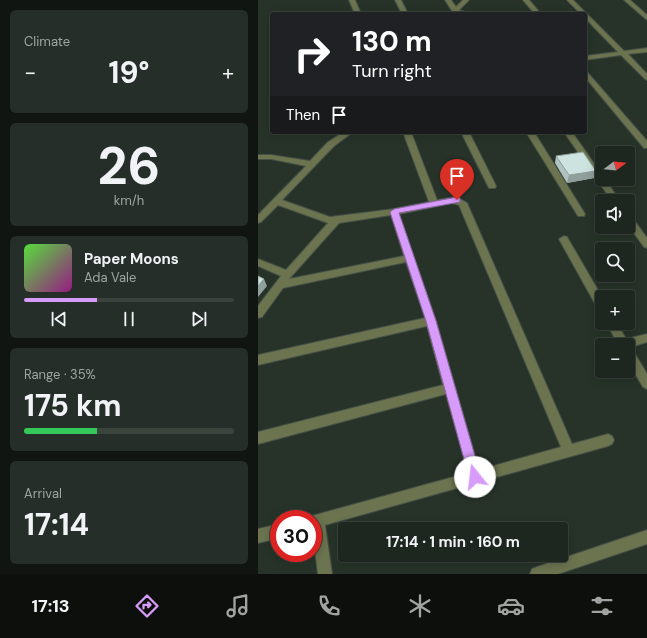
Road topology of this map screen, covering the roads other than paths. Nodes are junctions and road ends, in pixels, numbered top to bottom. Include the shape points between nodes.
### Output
1 (352, 0) edge
2 (398, 0) edge
3 (448, 0) edge
4 (466, 0) edge
5 (526, 0) edge
6 (570, 0) edge
7 (627, 0) edge
8 (357, 12) edge
9 (404, 12) edge
10 (454, 12) edge
11 (536, 12) edge
12 (583, 12) edge
13 (587, 16) edge
14 (647, 18) edge
15 (647, 50) edge
16 (624, 53) junction
17 (587, 58) edge
18 (587, 75) edge
19 (647, 78) edge
20 (347, 134) edge
21 (408, 134) edge
22 (466, 134) edge
23 (531, 134) edge
24 (569, 134) edge
25 (646, 144) edge
26 (258, 157) edge
27 (311, 164) junction
28 (492, 186) dead end
29 (611, 194) edge
30 (277, 201) junction
31 (434, 204) junction
32 (394, 212) junction
33 (581, 214) dead end
34 (258, 220) edge
35 (336, 220) junction
36 (635, 228) edge
37 (564, 239) dead end
38 (647, 245) edge
39 (410, 258) junction
40 (258, 262) edge
41 (288, 274) junction
42 (279, 284) junction
43 (595, 294) edge
44 (258, 314) edge
45 (431, 321) junction
46 (647, 338) edge
47 (635, 343) edge
48 (258, 360) edge
49 (635, 364) edge
50 (647, 384) edge
51 (450, 388) junction
52 (258, 438) edge
53 (608, 440) dead end
54 (568, 450) junction
55 (475, 477) junction
56 (322, 520) edge
57 (270, 533) edge
58 (258, 536) edge
59 (647, 537) edge
60 (322, 558) edge
61 (325, 574) edge
62 (538, 574) edge

1 - 8 street
2 - 9 street
3 - 10 street
4 - 10 street
5 - 11 street
6 - 12 street
7 - 14 street
13 - 16 street
15 - 16 street
16 - 17 street
16 - 19 street
18 - 25 street
20 - 27 street via 331,144
21 - 31 street
22 - 28 street
23 - 33 street
24 - 29 street
26 - 27 street
27 - 30 street
30 - 34 street
30 - 35 street via 329,220
31 - 32 street
31 - 54 street via 452,200 463,203
32 - 35 street
32 - 39 street
35 - 41 street
36 - 38 street
37 - 43 street
39 - 42 street
39 - 45 street
40 - 41 street
41 - 42 street
42 - 44 street
45 - 48 street
45 - 51 street
46 - 47 street
49 - 50 street
51 - 52 street
51 - 55 street
53 - 54 street
54 - 55 street
55 - 56 street
57 - 58 street
59 - 62 street
60 - 61 street

